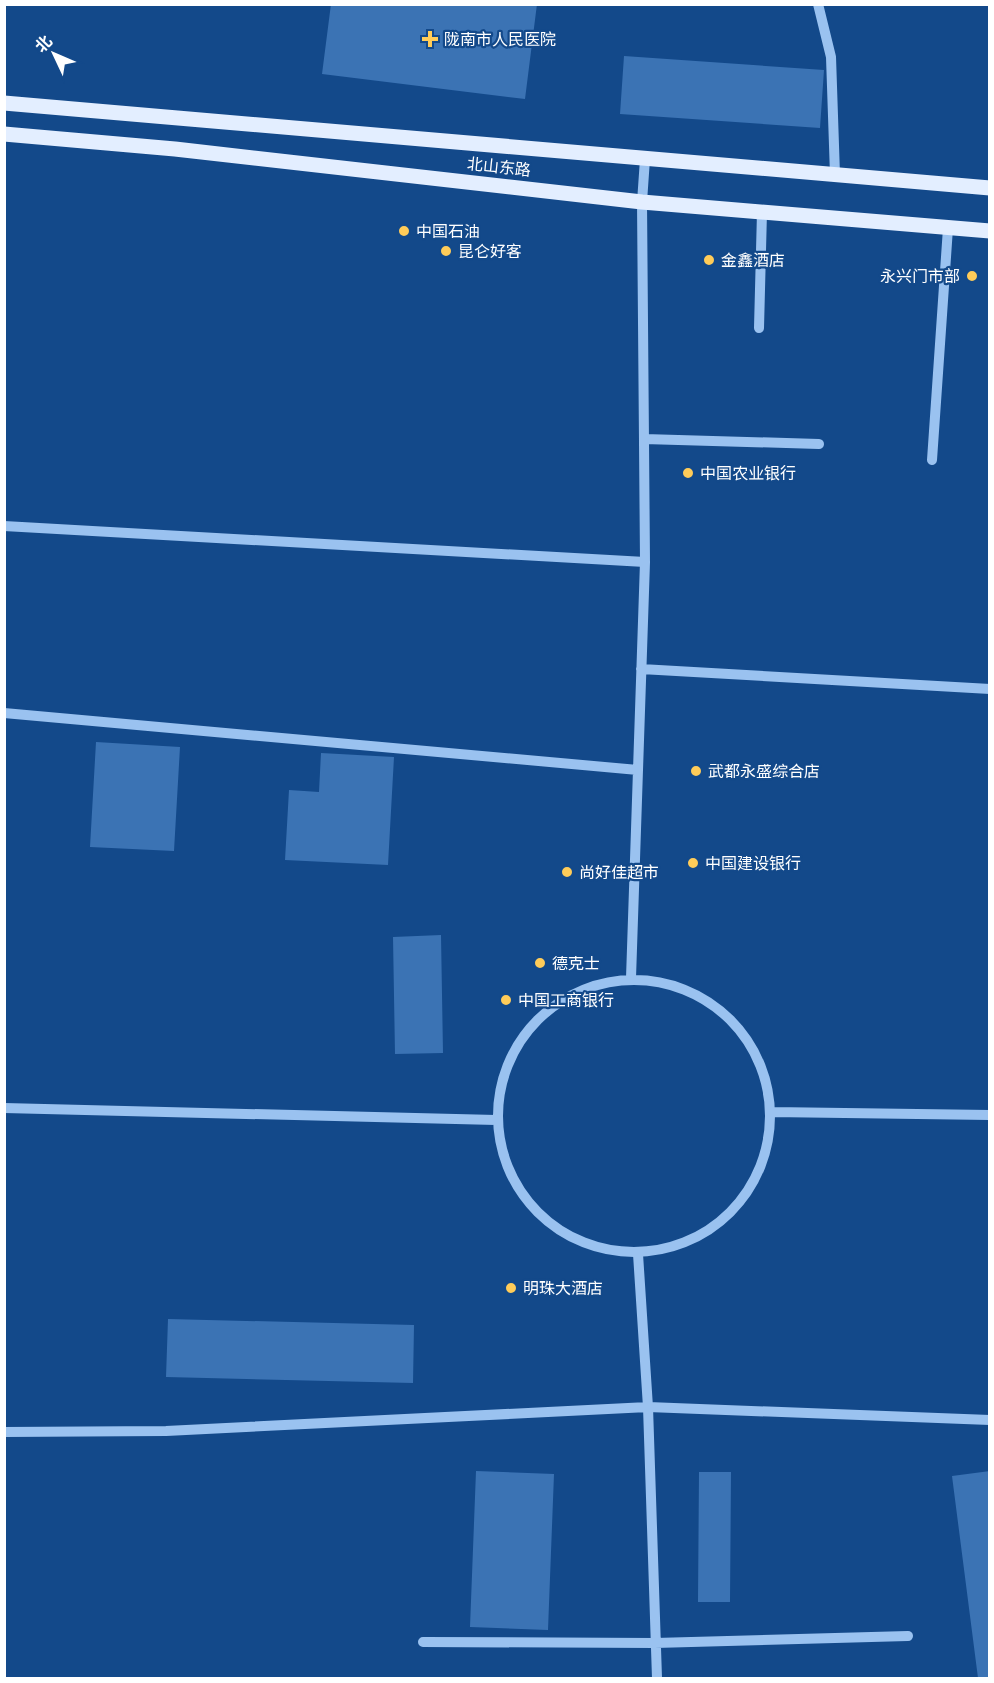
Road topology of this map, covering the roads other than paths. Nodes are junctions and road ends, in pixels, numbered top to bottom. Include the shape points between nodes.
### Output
1 (818, 4) edge
2 (4, 104) edge
3 (4, 134) edge
4 (645, 159) junction
5 (836, 175) junction
6 (990, 188) edge
7 (642, 202) junction
8 (762, 212) junction
9 (948, 228) junction
10 (990, 231) edge
11 (759, 328) dead end
12 (644, 438) junction
13 (819, 444) dead end
14 (932, 460) dead end
15 (4, 526) edge
16 (645, 562) junction
17 (641, 669) junction
18 (990, 689) edge
19 (4, 713) edge
20 (638, 770) junction
21 (631, 978) junction
22 (4, 1108) edge
23 (772, 1112) junction
24 (990, 1115) edge
25 (496, 1120) junction
26 (638, 1254) junction
27 (648, 1407) junction
28 (990, 1420) edge
29 (4, 1432) edge
30 (908, 1636) dead end
31 (423, 1642) dead end
32 (655, 1643) junction
33 (657, 1678) edge

1 - 5 street via 831,57
2 - 4 main road, 北山东路
3 - 7 main road, 北山东路 via 175,149
4 - 5 main road, 北山东路
4 - 7 street
5 - 6 main road, 北山东路
7 - 8 main road, 北山东路
7 - 12 street
8 - 9 main road, 北山东路
8 - 11 street
9 - 10 main road, 北山东路
9 - 14 street
12 - 13 street
12 - 16 street
15 - 16 street
16 - 17 street
17 - 18 street
17 - 20 street
19 - 20 street
20 - 21 street
21 - 23 street via 684,987 729,1015 760,1059
21 - 25 street via 578,990 534,1021 505,1067
22 - 25 street
23 - 24 street
23 - 26 street via 763,1165 734,1211 690,1242
25 - 26 street via 508,1173 539,1217 585,1245
26 - 27 street
27 - 28 street
27 - 29 street via 166,1431
27 - 32 street
30 - 32 street
31 - 32 street
32 - 33 street

